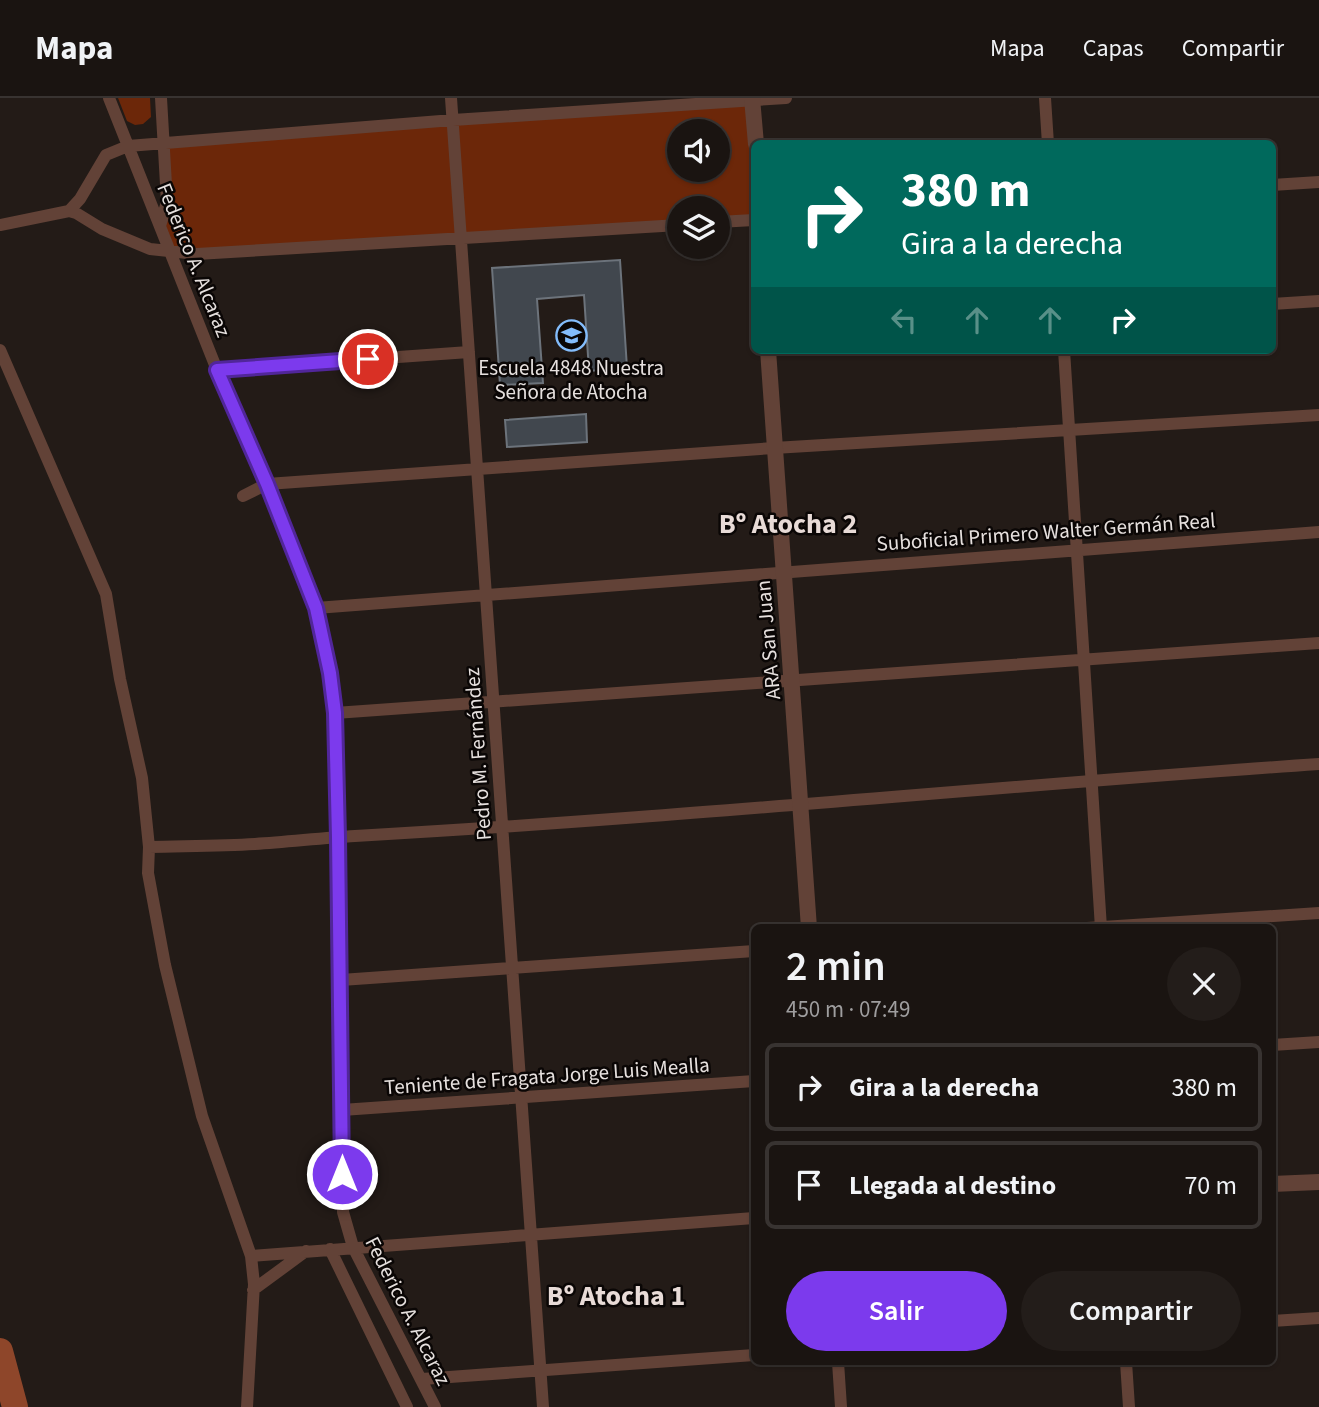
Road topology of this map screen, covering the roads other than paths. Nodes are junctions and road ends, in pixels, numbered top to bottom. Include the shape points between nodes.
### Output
1 (109, 98) edge
2 (160, 98) edge
3 (451, 98) edge
4 (786, 98) edge
5 (1045, 98) edge
6 (752, 99) edge
7 (453, 120) junction
8 (756, 140) edge
9 (1048, 140) edge
10 (164, 143) junction
11 (128, 146) junction
12 (1319, 182) edge
13 (1276, 185) edge
14 (69, 211) junction
15 (751, 220) edge
16 (730, 221) edge
17 (0, 225) edge
18 (160, 226) junction
19 (667, 226) edge
20 (461, 237) junction
21 (170, 251) junction
22 (1319, 301) edge
23 (1276, 304) edge
24 (0, 350) edge
25 (469, 352) junction
26 (768, 354) edge
27 (1064, 354) edge
28 (217, 370) junction
29 (1319, 415) edge
30 (1069, 431) junction
31 (774, 448) junction
32 (477, 471) junction
33 (267, 484) junction
34 (243, 496) dead end
35 (1319, 532) edge
36 (1075, 549) junction
37 (783, 571) junction
38 (486, 594) junction
39 (316, 608) junction
40 (1319, 643) edge
41 (1083, 662) junction
42 (792, 679) junction
43 (494, 702) junction
44 (335, 713) junction
45 (1319, 764) edge
46 (1091, 780) junction
47 (801, 805) junction
48 (503, 828) junction
49 (338, 837) junction
50 (149, 847) junction
51 (1319, 913) edge
52 (809, 924) edge
53 (1101, 924) edge
54 (1148, 924) edge
55 (751, 951) edge
56 (512, 968) junction
57 (341, 980) junction
58 (1319, 1042) edge
59 (1276, 1045) edge
60 (751, 1081) edge
61 (521, 1098) junction
62 (342, 1110) junction
63 (1319, 1182) edge
64 (1276, 1184) edge
65 (751, 1217) edge
66 (531, 1234) junction
67 (353, 1247) junction
68 (330, 1249) junction
69 (306, 1251) junction
70 (251, 1256) junction
71 (253, 1290) junction
72 (1319, 1318) edge
73 (1276, 1321) edge
74 (751, 1355) edge
75 (838, 1365) edge
76 (1126, 1365) edge
77 (540, 1371) junction
78 (422, 1379) junction
79 (247, 1407) edge
80 (407, 1407) edge
81 (435, 1407) edge
82 (543, 1407) edge
83 (841, 1407) edge
84 (1129, 1407) edge

1 - 11 street, Federico A. Alcaraz
2 - 10 street
3 - 7 street, Pedro M. Fernández
4 - 6 street
5 - 9 street
6 - 7 street
6 - 8 street
7 - 10 street
7 - 20 street, Pedro M. Fernández
10 - 11 street
10 - 18 street via 167,202
11 - 14 street via 106,155
11 - 18 street, Federico A. Alcaraz
12 - 13 street
14 - 17 street
14 - 21 street via 131,243
15 - 16 street
18 - 21 street, Federico A. Alcaraz
19 - 20 street
20 - 21 street via 197,254
20 - 25 street, Pedro M. Fernández
21 - 28 street, Federico A. Alcaraz
22 - 23 street
24 - 50 street via 106,594 142,778
25 - 28 street
25 - 32 street, Pedro M. Fernández
26 - 31 street, ARA San Juan
27 - 30 street
28 - 33 street, Federico A. Alcaraz
29 - 30 street
30 - 31 street
30 - 36 street
31 - 32 street
31 - 37 street, ARA San Juan
32 - 33 street
32 - 38 street, Pedro M. Fernández
33 - 34 street
33 - 39 street, Federico A. Alcaraz
35 - 36 street, Suboficial Primero Walter Germán Real
36 - 37 street, Suboficial Primero Walter Germán Real
36 - 41 street
37 - 38 street, Suboficial Primero Walter Germán Real
37 - 42 street, ARA San Juan
38 - 39 street, Suboficial Primero Walter Germán Real
38 - 43 street, Pedro M. Fernández
39 - 44 street, Federico A. Alcaraz
40 - 41 street
41 - 42 street
41 - 46 street
42 - 43 street
42 - 47 street, ARA San Juan
43 - 44 street
43 - 48 street, Pedro M. Fernández
44 - 49 street, Federico A. Alcaraz
45 - 46 street
46 - 47 street
46 - 53 street
47 - 48 street
47 - 52 street, ARA San Juan
48 - 49 street
48 - 56 street, Pedro M. Fernández
49 - 50 street
49 - 57 street, Federico A. Alcaraz
50 - 70 street via 151,900 202,1116
51 - 54 street
55 - 56 street
56 - 57 street
56 - 61 street, Pedro M. Fernández
57 - 62 street, Federico A. Alcaraz
58 - 59 street
60 - 61 street, Teniente de Fragata Jorge Luis Mealla
61 - 62 street, Teniente de Fragata Jorge Luis Mealla
61 - 66 street, Pedro M. Fernández
62 - 67 street, Federico A. Alcaraz via 343,1212
63 - 64 street
65 - 66 street
66 - 67 street
66 - 77 street, Pedro M. Fernández
67 - 68 street
67 - 78 street, Federico A. Alcaraz
68 - 69 street
68 - 80 street
69 - 70 street
69 - 71 street
70 - 71 street
71 - 79 street
72 - 73 street
74 - 77 street
75 - 83 street
76 - 84 street
77 - 78 street
77 - 82 street, Pedro M. Fernández
78 - 81 street, Federico A. Alcaraz

